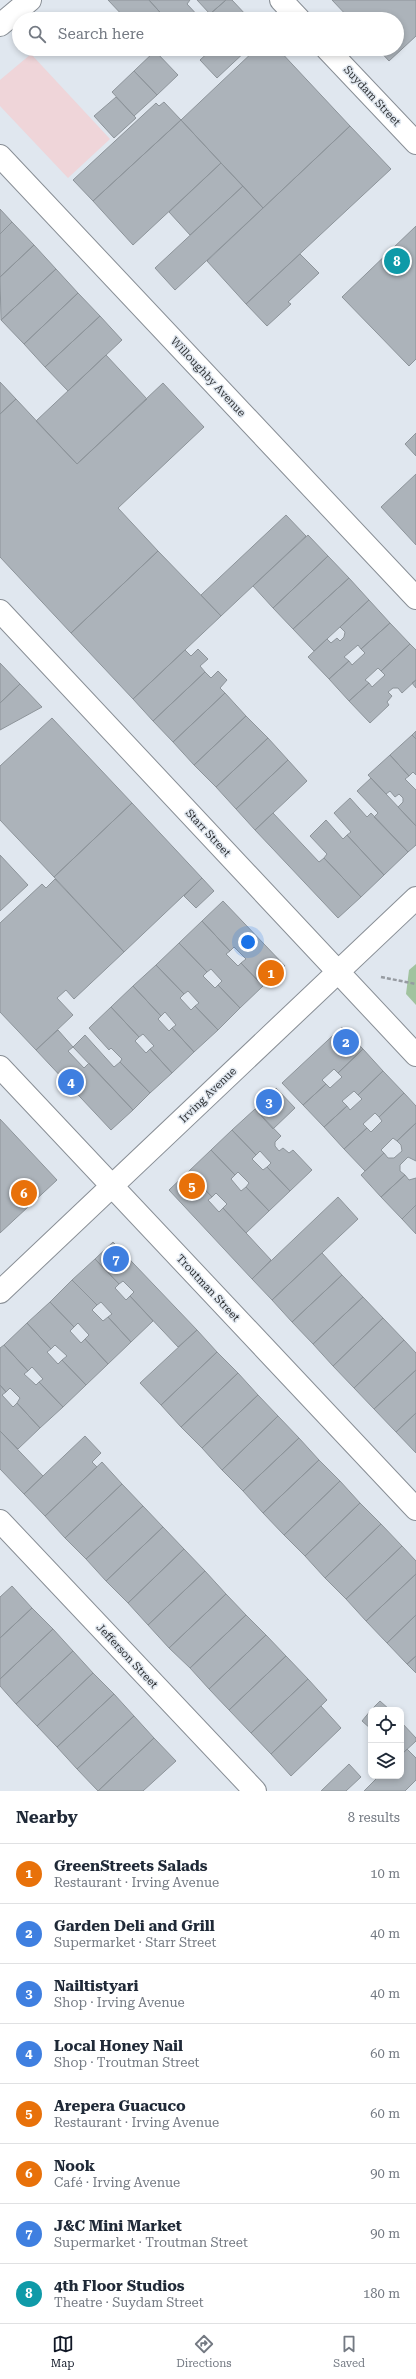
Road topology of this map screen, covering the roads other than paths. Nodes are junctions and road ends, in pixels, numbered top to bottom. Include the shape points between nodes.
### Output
1 (30, 0) edge
2 (281, 0) edge
3 (16, 12) edge
4 (292, 12) edge
5 (12, 15) edge
6 (0, 25) edge
7 (334, 56) edge
8 (416, 143) edge
9 (0, 156) edge
10 (416, 598) edge
11 (0, 611) edge
12 (416, 898) edge
13 (338, 971) junction
14 (416, 1055) edge
15 (0, 1066) edge
16 (112, 1186) junction
17 (0, 1292) edge
18 (416, 1509) edge
19 (0, 1521) edge
20 (255, 1791) edge

1 - 3 street
2 - 4 street
5 - 6 street
7 - 8 street, Suydam Street
9 - 10 street, Willoughby Avenue
11 - 13 street, Starr Street
12 - 13 street, Irving Avenue
13 - 14 street, Starr Street
13 - 16 street, Irving Avenue
15 - 16 street, Troutman Street
16 - 17 street, Irving Avenue
16 - 18 street, Troutman Street
19 - 20 street, Jefferson Street

